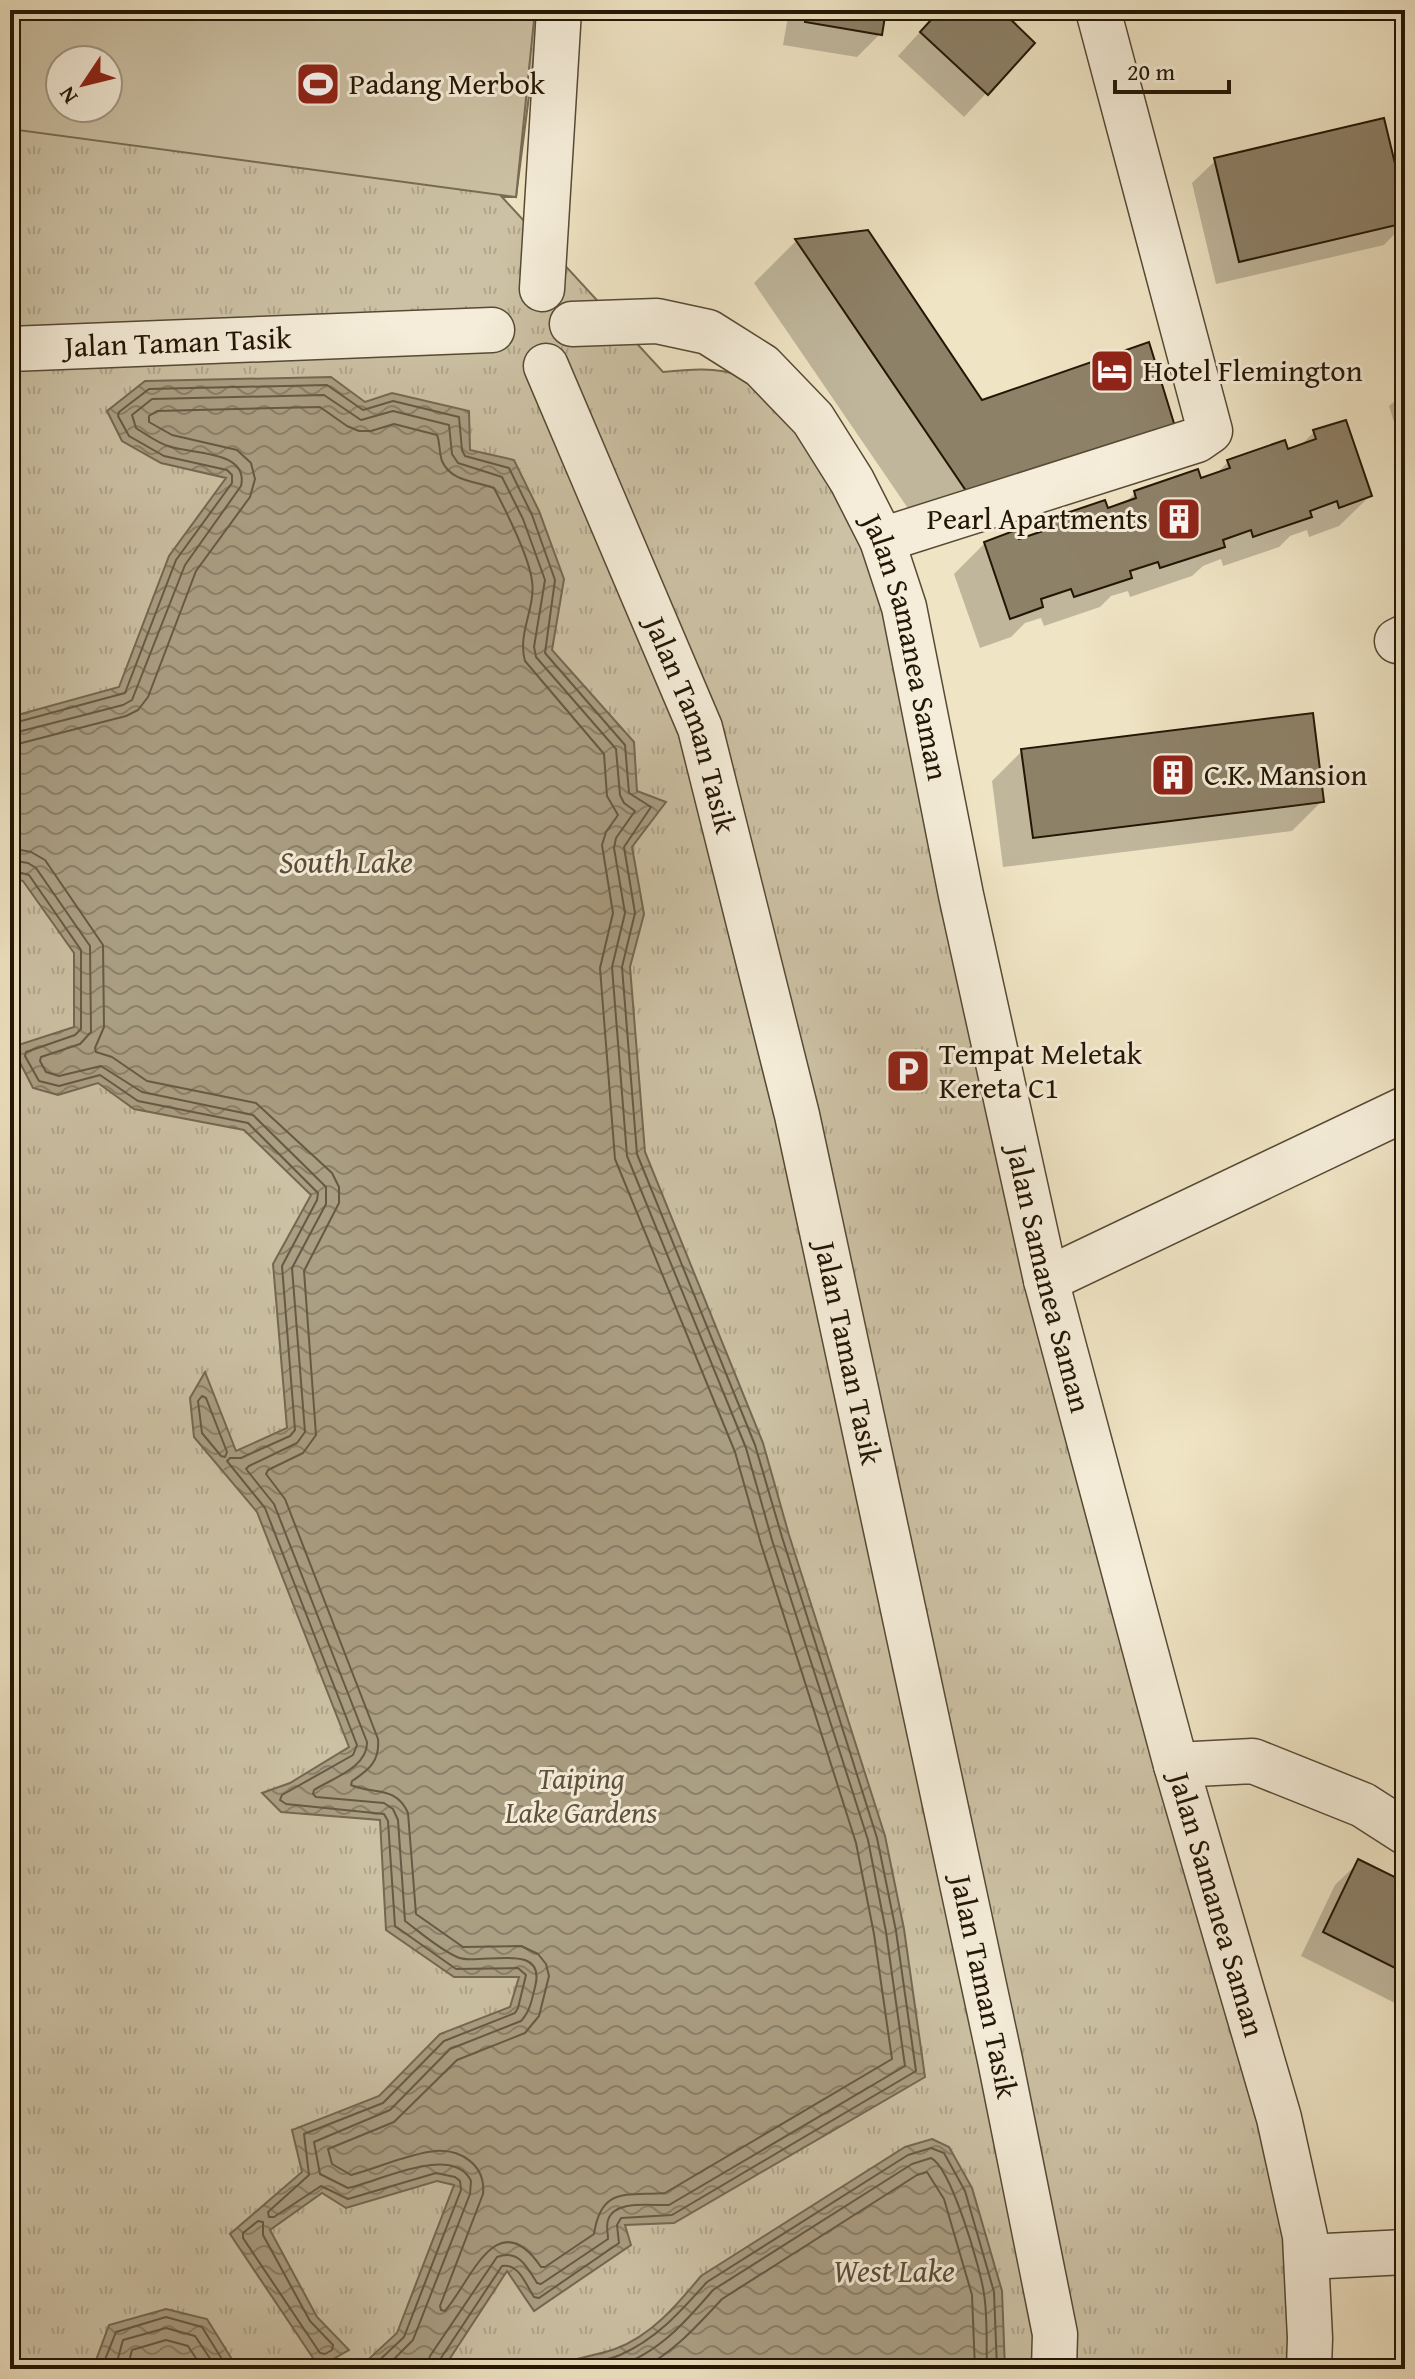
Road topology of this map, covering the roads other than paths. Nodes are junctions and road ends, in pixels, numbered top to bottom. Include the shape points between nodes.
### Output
1 (559, 10) edge
2 (1098, 10) edge
3 (542, 289) junction
4 (572, 324) junction
5 (492, 330) junction
6 (10, 349) edge
7 (546, 366) junction
8 (882, 540) junction
9 (1405, 1109) edge
10 (1046, 1280) junction
11 (1176, 1765) junction
12 (1405, 1832) edge
13 (1405, 2252) edge
14 (1307, 2257) junction
15 (1054, 2369) edge
16 (1309, 2369) edge

1 - 3 street
2 - 8 street via 1210,431 1197,440
3 - 4 street via 565,305
3 - 5 street via 530,287 506,297
4 - 7 street via 569,345
4 - 8 street, Jalan Samanea Saman via 657,321 708,332 762,366 813,419
5 - 6 street, Jalan Taman Tasik
5 - 7 street via 494,343 510,363
7 - 15 street, Jalan Taman Tasik via 704,744 797,1115 977,1952 1055,2334
8 - 10 street, Jalan Samanea Saman via 904,607
9 - 10 street
10 - 11 street, Jalan Samanea Saman
11 - 12 street via 1253,1761 1363,1805
11 - 14 street, Jalan Samanea Saman via 1279,2118
13 - 14 street
14 - 16 street, Jalan Samanea Saman

